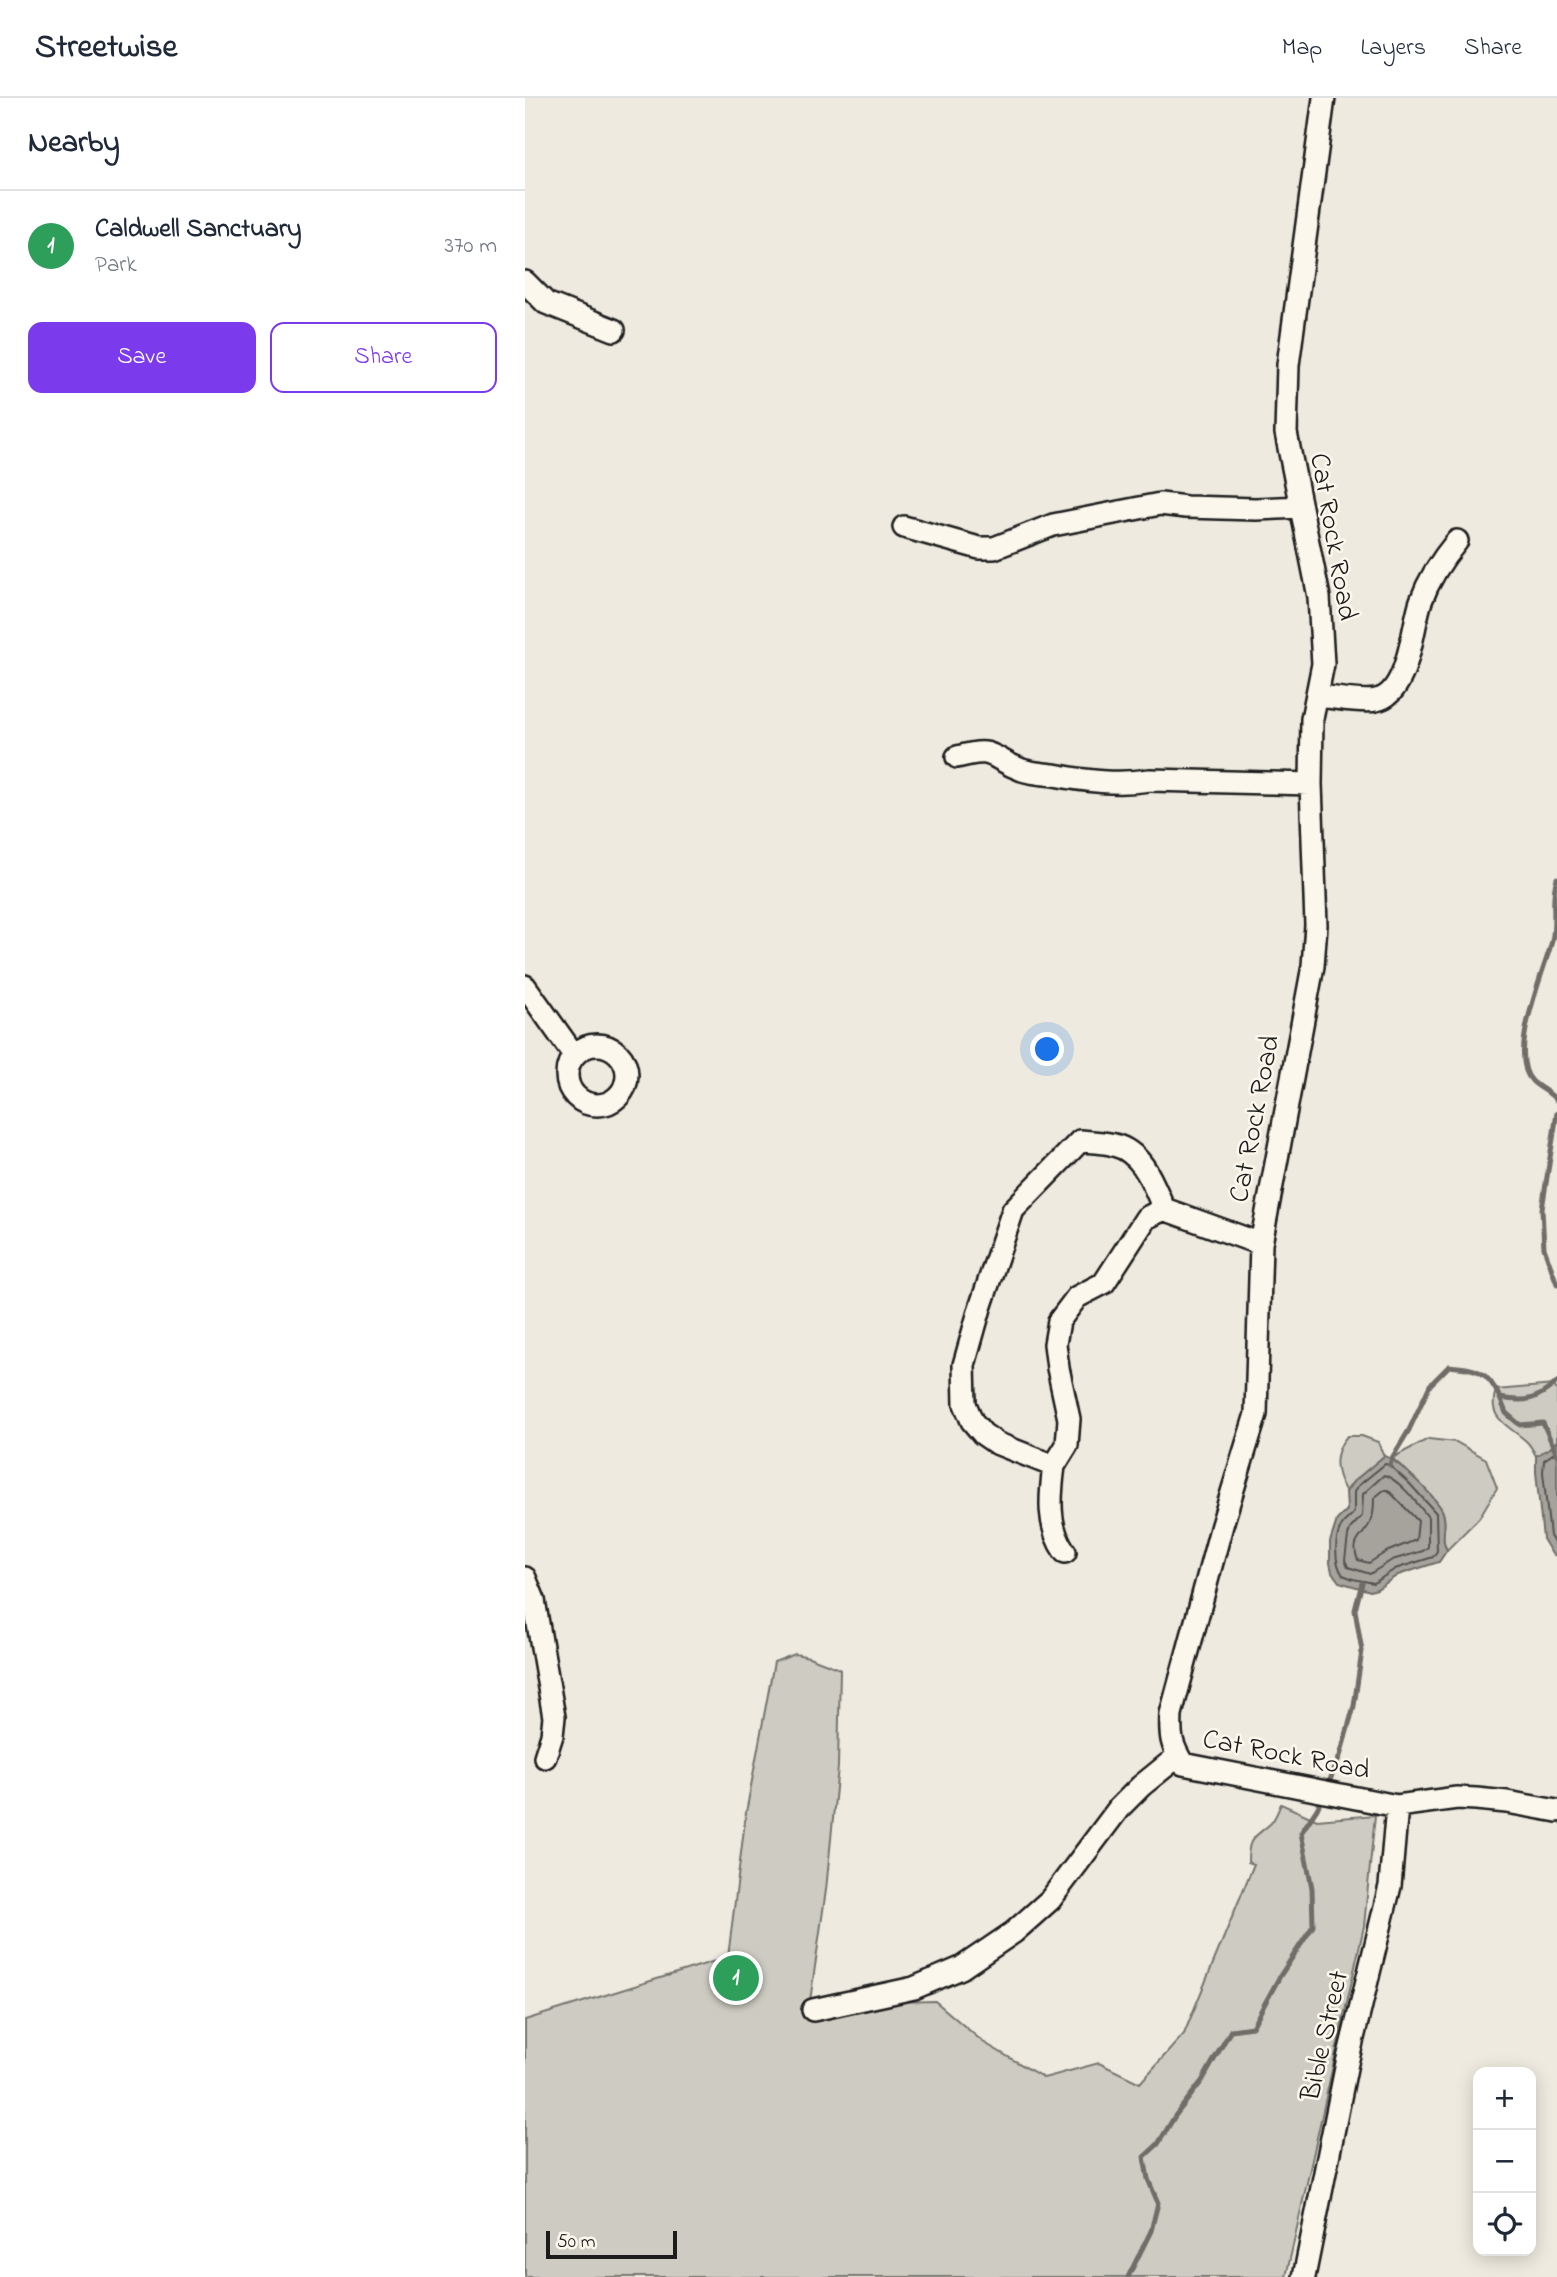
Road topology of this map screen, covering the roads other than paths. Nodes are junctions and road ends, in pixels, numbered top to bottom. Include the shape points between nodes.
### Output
1 (1324, 98) edge
2 (525, 282) edge
3 (614, 330) dead end
4 (1300, 507) junction
5 (904, 527) dead end
6 (1457, 541) dead end
7 (1317, 696) junction
8 (957, 757) dead end
9 (1311, 784) junction
10 (525, 986) edge
11 (574, 1055) dead end
12 (1164, 1209) junction
13 (1261, 1244) junction
14 (1054, 1466) junction
15 (1065, 1552) dead end
16 (525, 1578) edge
17 (1178, 1756) junction
18 (545, 1757) dead end
19 (1397, 1806) junction
20 (1557, 1811) edge
21 (813, 2010) dead end
22 (1304, 2277) edge

1 - 4 street, Cat Rock Road via 1288,365 1286,433
2 - 3 street via 546,303
4 - 5 street via 1160,504 1053,525 994,548
4 - 7 street, Cat Rock Road via 1319,597 1323,664
6 - 7 street via 1440,562 1421,601 1400,682 1390,694 1377,701
7 - 9 street, Cat Rock Road
8 - 9 street via 977,751 991,753 1022,770 1092,782
9 - 13 street, Cat Rock Road via 1313,967
10 - 11 street
12 - 13 street
12 - 14 street via 1146,1218 1104,1283 1077,1297 1059,1321 1055,1344 1069,1419 1067,1445
12 - 14 street via 1143,1165 1131,1152 1080,1141 1013,1210 966,1354 965,1404 982,1434
13 - 17 street, Cat Rock Road via 1256,1414 1171,1714 1170,1732
14 - 15 street via 1051,1508
16 - 18 street via 534,1600 554,1717
17 - 19 street, Cat Rock Road via 1183,1764
17 - 21 street via 1119,1808 1050,1900 1014,1932 961,1968 914,1988
19 - 20 street, Cat Rock Road via 1457,1798
19 - 22 street, Bible Street via 1390,1886 1347,2063

